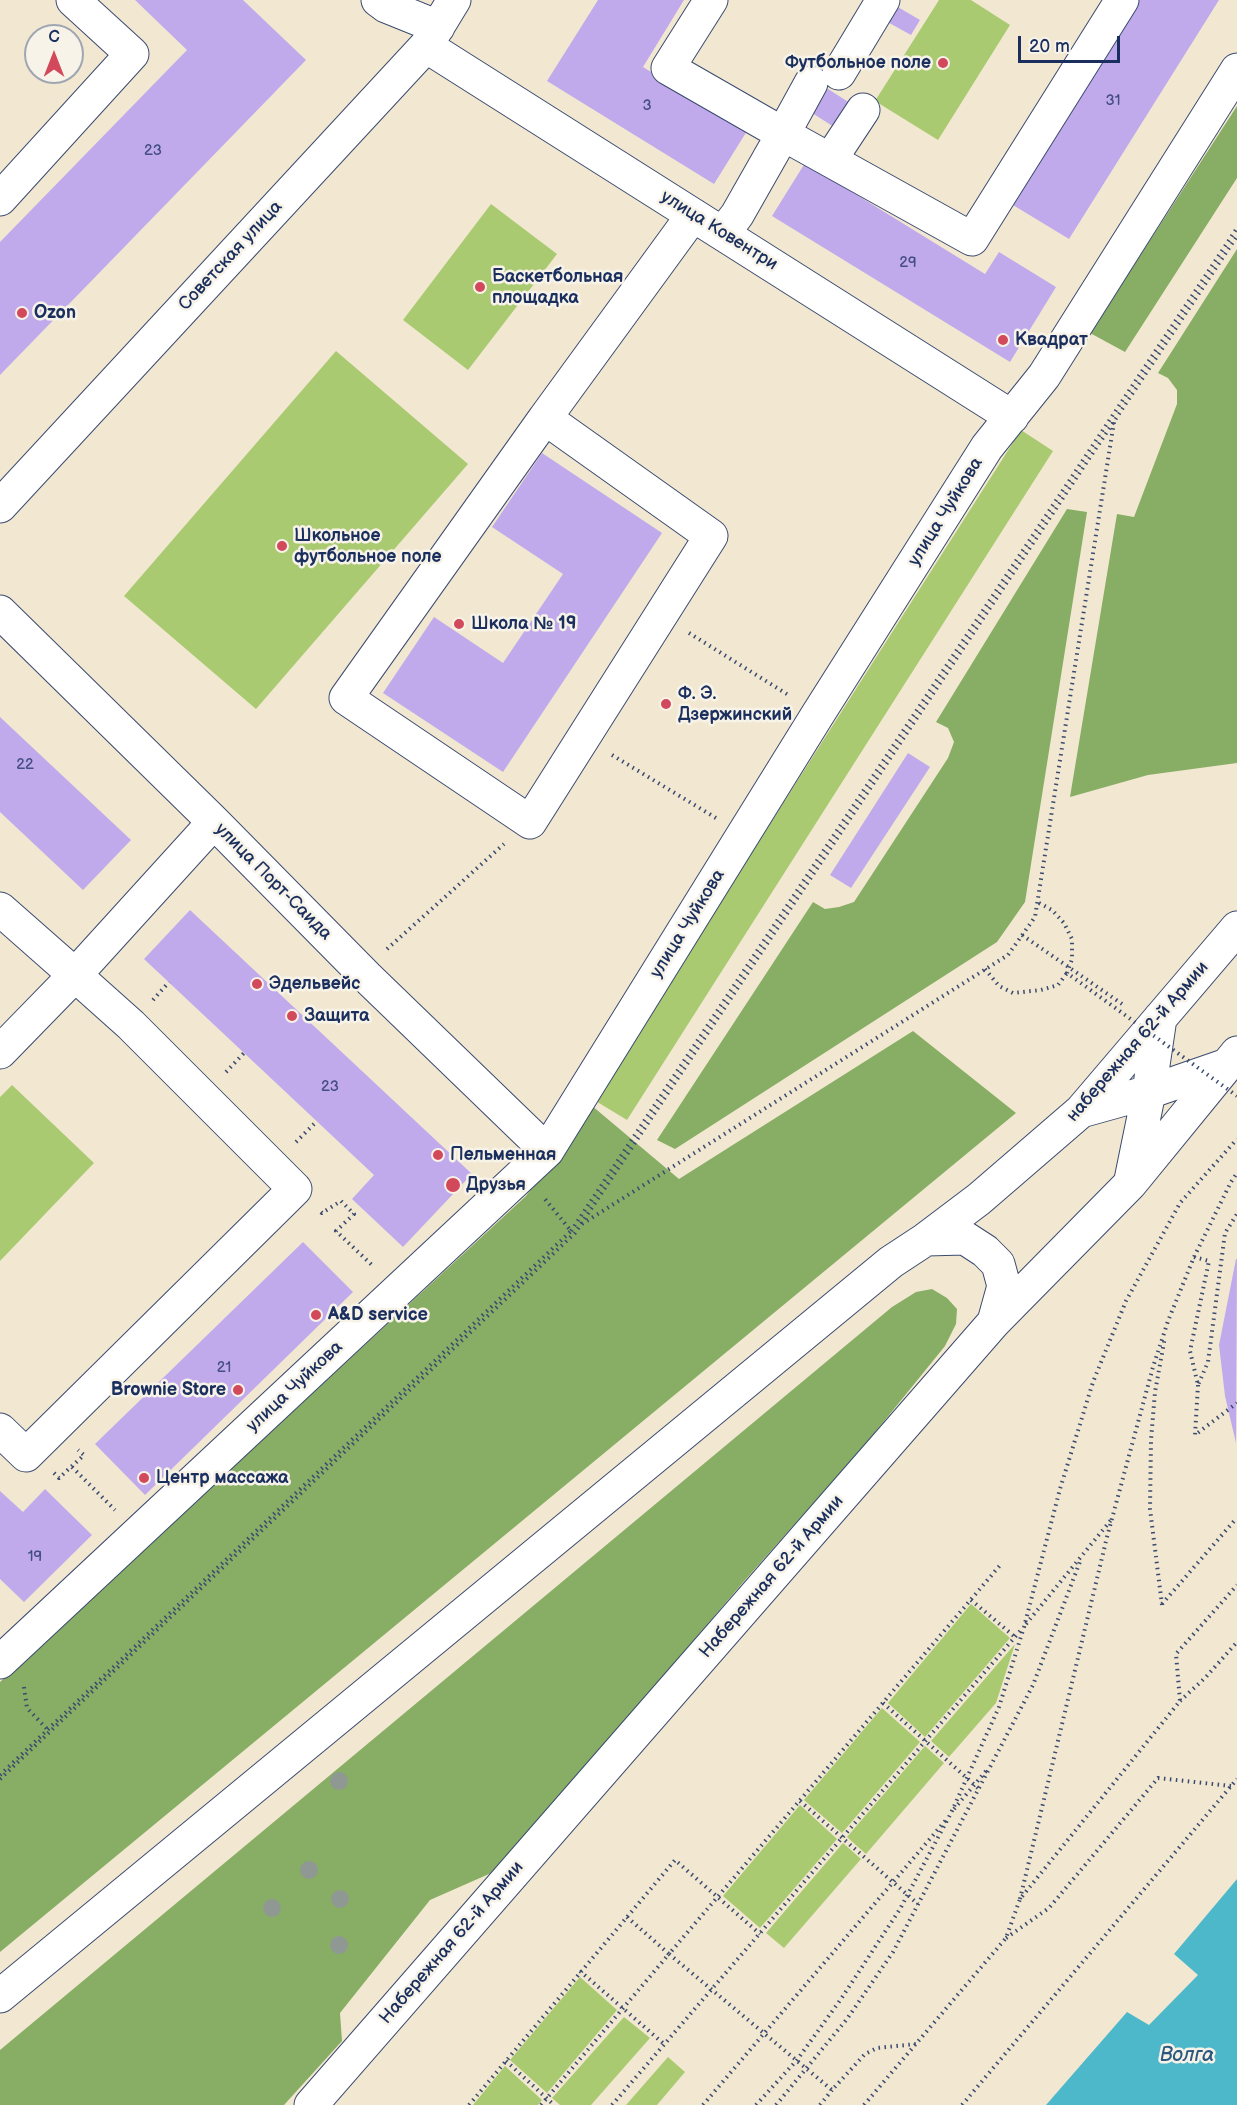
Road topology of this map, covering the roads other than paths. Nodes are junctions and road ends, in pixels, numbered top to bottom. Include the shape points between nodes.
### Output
1 (73, 0) edge
2 (378, 0) edge
3 (711, 0) edge
4 (884, 0) edge
5 (1122, 0) edge
6 (439, 24) edge
7 (1237, 70) edge
8 (824, 73) junction
9 (783, 134) junction
10 (830, 160) junction
11 (0, 199) edge
12 (693, 215) junction
13 (723, 233) junction
14 (1012, 417) junction
15 (545, 418) junction
16 (0, 506) edge
17 (0, 612) edge
18 (214, 822) junction
19 (0, 909) edge
20 (1237, 928) edge
21 (75, 975) junction
22 (1160, 1018) junction
23 (0, 1052) edge
24 (1232, 1059) edge
25 (1149, 1092) junction
26 (1082, 1111) junction
27 (547, 1151) junction
28 (1130, 1184) junction
29 (926, 1239) junction
30 (994, 1322) junction
31 (0, 1430) edge
32 (0, 1662) edge
33 (0, 1996) edge
34 (311, 2105) edge

1 - 11 street via 132,54
2 - 6 street, улица Ковентри
3 - 9 street via 668,68
4 - 8 street
5 - 10 street via 972,239
6 - 12 street, улица Ковентри
6 - 16 street, Советская улица
7 - 14 street, улица Чуйкова via 1044,376
8 - 9 street
8 - 10 street via 867,102
9 - 10 street
9 - 13 street
12 - 13 street, улица Ковентри
12 - 15 street
13 - 14 street, улица Ковентри
14 - 27 street, улица Чуйкова via 987,447
15 - 15 street via 711,536 530,822 346,698
17 - 18 street, улица Порт-Саида
18 - 21 street
18 - 27 street, улица Порт-Саида
19 - 21 street
20 - 22 street, набережная 62-й Армии
21 - 23 street
21 - 31 street via 131,1025 295,1189 26,1455
22 - 25 street
22 - 26 street, набережная 62-й Армии
24 - 25 street
24 - 28 street, Набережная 62-й Армии
25 - 26 street
25 - 28 street
26 - 29 street, набережная 62-й Армии
27 - 32 street, улица Чуйкова
28 - 30 street, Набережная 62-й Армии
29 - 30 street via 965,1238 998,1263 1004,1286
29 - 33 street, набережная 62-й Армии via 891,1262
30 - 34 street, Набережная 62-й Армии

